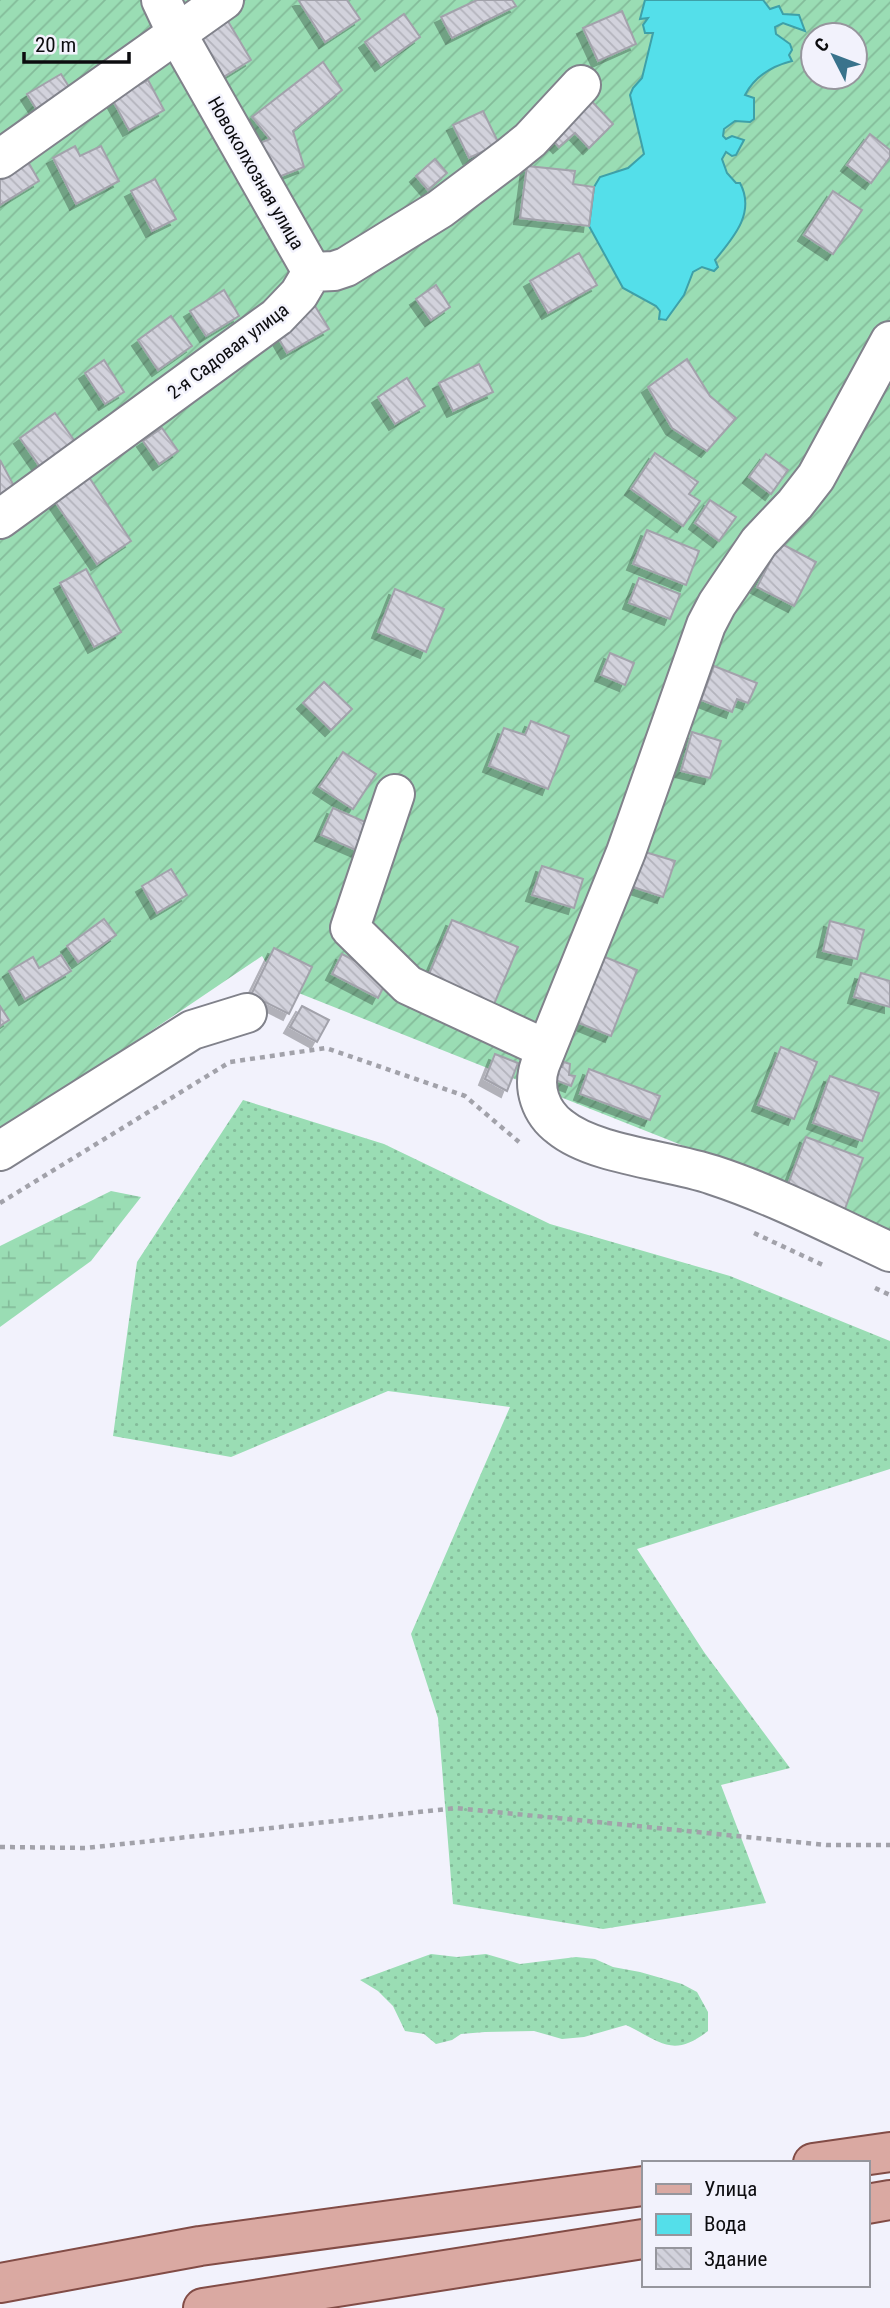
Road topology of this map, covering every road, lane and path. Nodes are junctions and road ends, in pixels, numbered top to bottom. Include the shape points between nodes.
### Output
1 (162, 0) edge
2 (224, 0) edge
3 (177, 34) junction
4 (581, 85) dead end
5 (0, 159) edge
6 (312, 272) junction
7 (890, 341) edge
8 (0, 519) edge
9 (395, 794) dead end
10 (247, 1013) dead end
11 (546, 1049) junction
12 (520, 1142) dead end
13 (0, 1151) edge
14 (0, 1203) edge
15 (742, 1228) dead end
16 (890, 1252) edge
17 (828, 1267) dead end
18 (865, 1284) dead end
19 (890, 1295) edge
20 (890, 1845) edge
21 (0, 1847) edge
22 (890, 2152) edge
23 (827, 2161) edge
24 (642, 2186) edge
25 (890, 2200) edge
26 (869, 2204) edge
27 (642, 2239) edge
28 (0, 2283) edge
29 (203, 2308) edge

1 - 3 lane, Новоколхозная улица
2 - 3 lane
3 - 5 lane
3 - 6 lane, Новоколхозная улица
4 - 6 lane via 530,141 440,209 346,267
6 - 8 lane, 2-я Садовая улица via 277,317
7 - 11 lane via 816,477 759,542 706,625 626,852
9 - 11 lane via 350,928 408,985
10 - 13 lane via 192,1030
11 - 16 lane via 537,1072 540,1100 553,1122 569,1134 593,1145 720,1177
12 - 14 path via 465,1096 326,1048 230,1062
15 - 17 path
18 - 19 path
20 - 21 path via 827,1845 456,1808 86,1848
22 - 23 main road
24 - 28 main road via 200,2246
25 - 26 main road
27 - 29 main road

